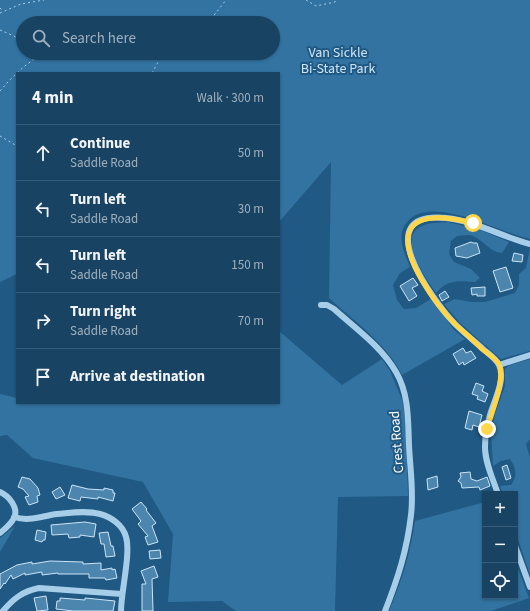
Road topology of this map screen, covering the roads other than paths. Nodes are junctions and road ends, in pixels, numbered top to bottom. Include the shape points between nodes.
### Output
1 (530, 244) edge
2 (321, 305) dead end
3 (530, 355) edge
4 (499, 365) junction
5 (497, 491) edge
6 (0, 492) edge
7 (14, 517) junction
8 (0, 533) edge
9 (518, 554) edge
10 (530, 586) edge
11 (122, 594) junction
12 (3, 611) edge
13 (121, 611) edge
14 (385, 611) edge

1 - 4 street via 502,236 473,223 445,218 420,220 408,235 411,256 427,287 455,323
2 - 14 street, Crest Road via 334,309 386,358 396,372 408,407 411,514 404,557
3 - 4 street
4 - 5 street via 501,384 488,424 485,448
6 - 7 street via 8,497 12,504
7 - 8 street
7 - 11 street via 26,520 84,512 99,513 112,518 126,537
9 - 10 street
11 - 12 street via 38,588 18,596
11 - 13 street

